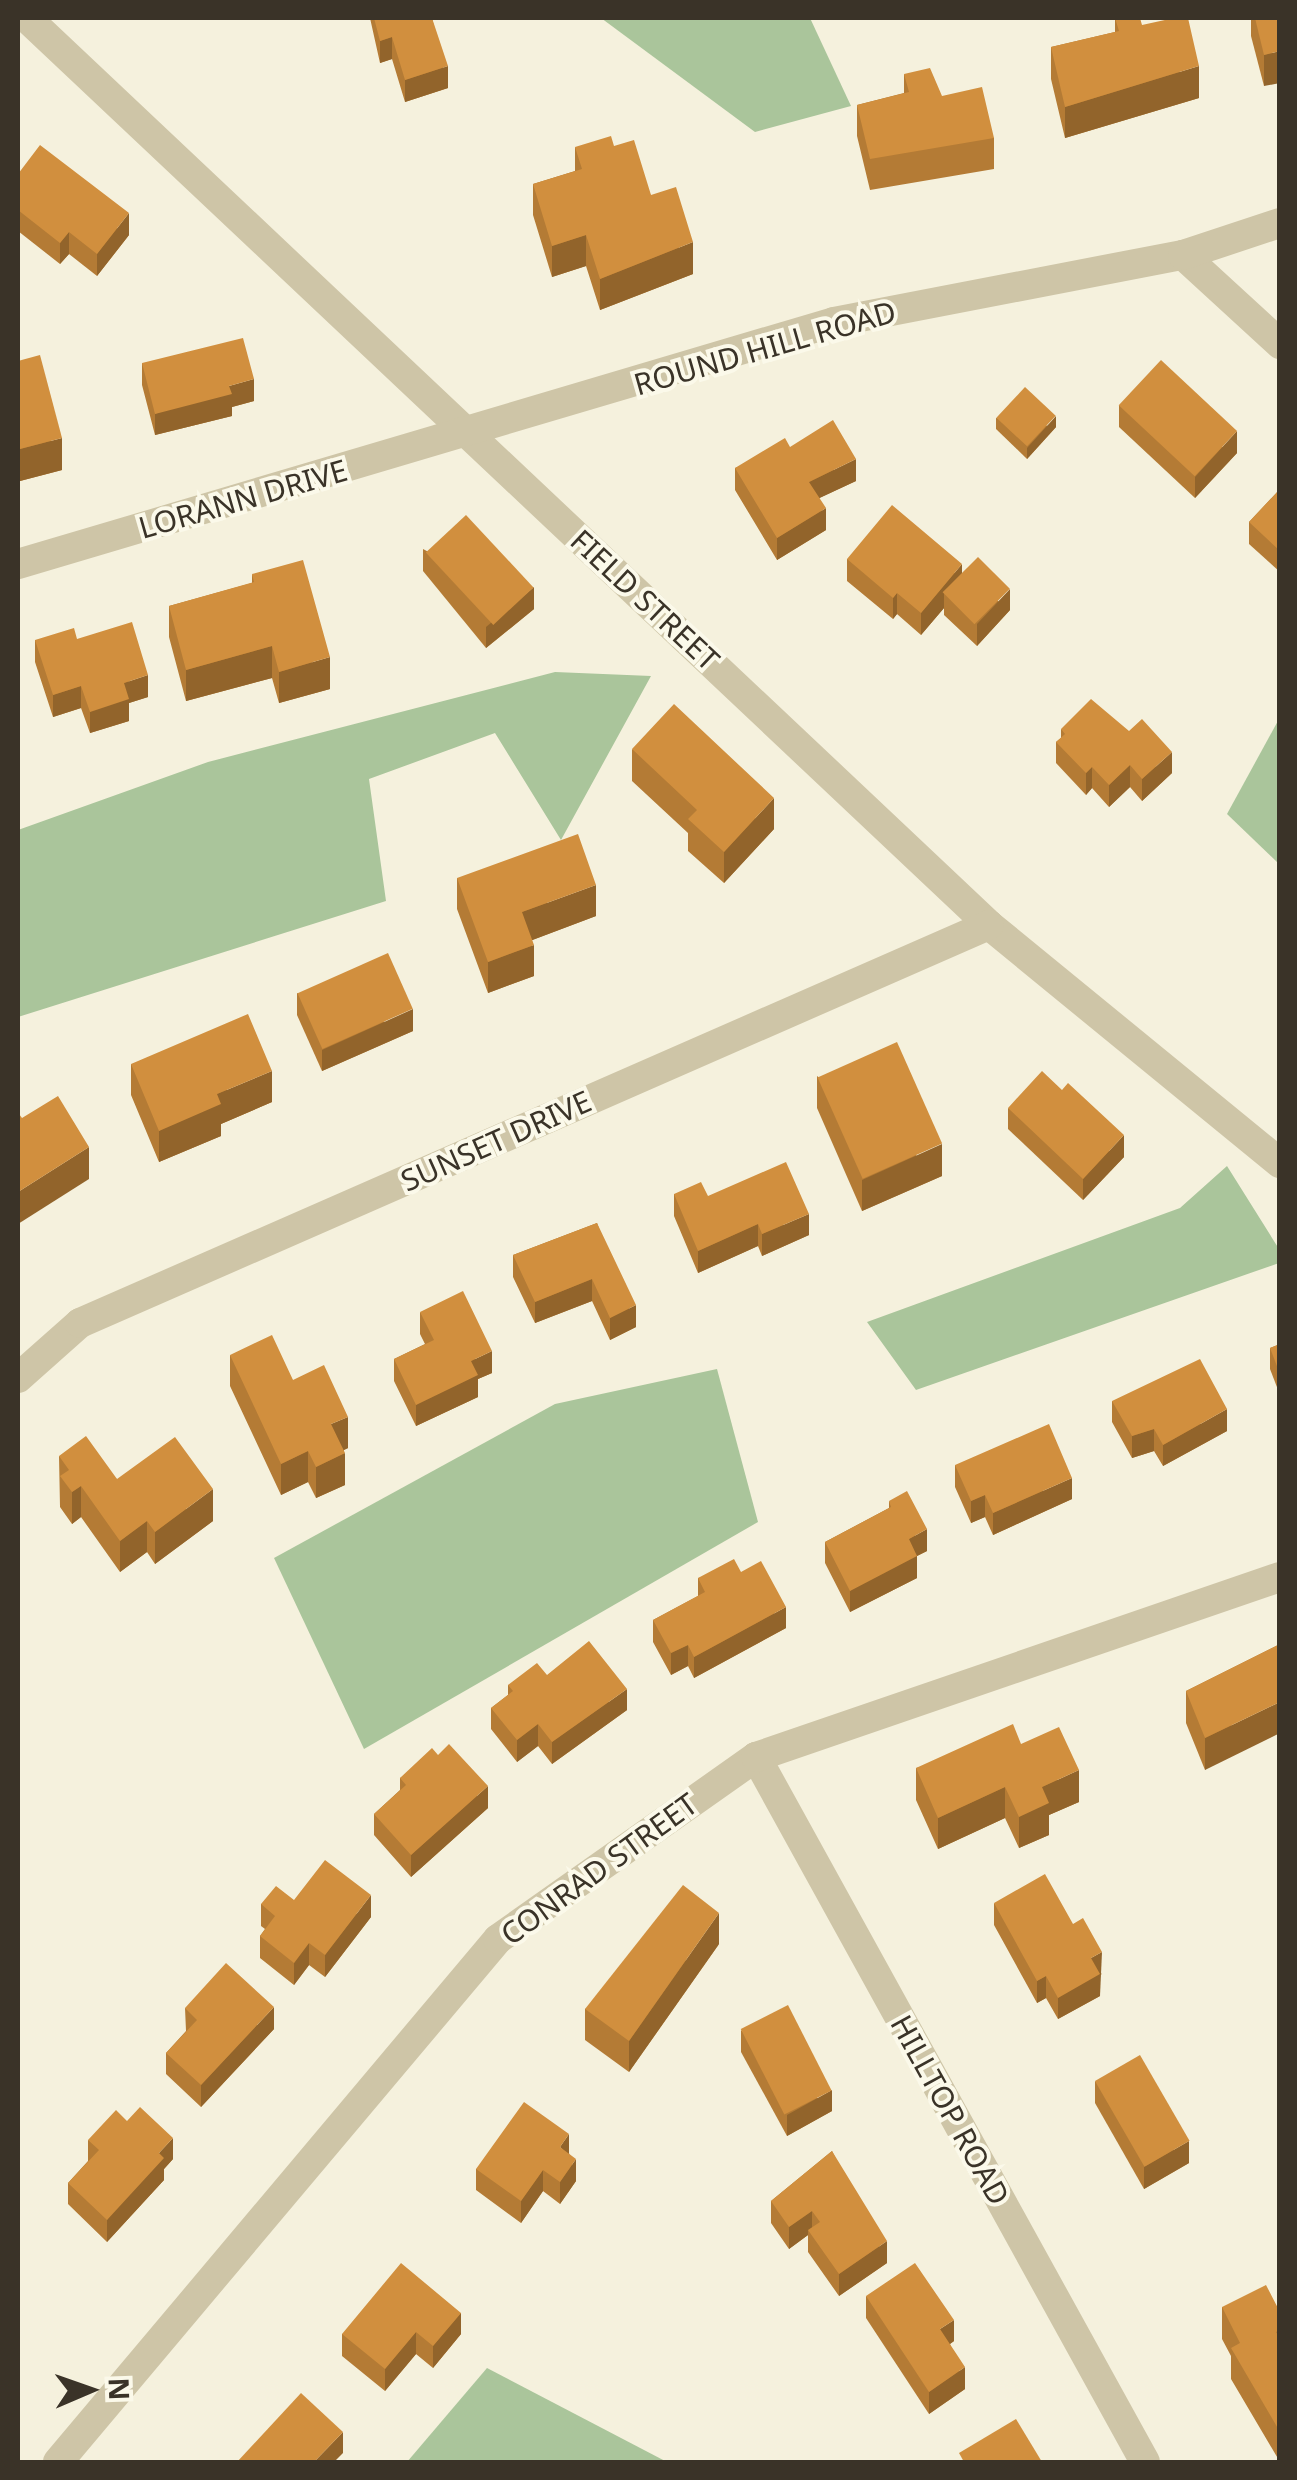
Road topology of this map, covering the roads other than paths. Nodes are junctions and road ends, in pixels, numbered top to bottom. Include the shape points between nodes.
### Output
1 (27, 18) edge
2 (1280, 223) edge
3 (1184, 256) junction
4 (1280, 344) edge
5 (469, 434) junction
6 (18, 564) edge
7 (989, 925) junction
8 (1280, 1164) edge
9 (18, 1378) edge
10 (1280, 1577) edge
11 (756, 1757) junction
12 (58, 2462) edge
13 (1145, 2462) edge

1 - 5 street, FIELD STREET
2 - 3 street, ROUND HILL ROAD
3 - 4 street
3 - 5 street, ROUND HILL ROAD via 834,322
5 - 6 street, LORANN DRIVE
5 - 7 street, FIELD STREET
7 - 8 street, FIELD STREET
7 - 9 street, SUNSET DRIVE via 80,1322
10 - 11 street, CONRAD STREET
11 - 12 street, CONRAD STREET via 498,1938
11 - 13 street, HILLTOP ROAD

